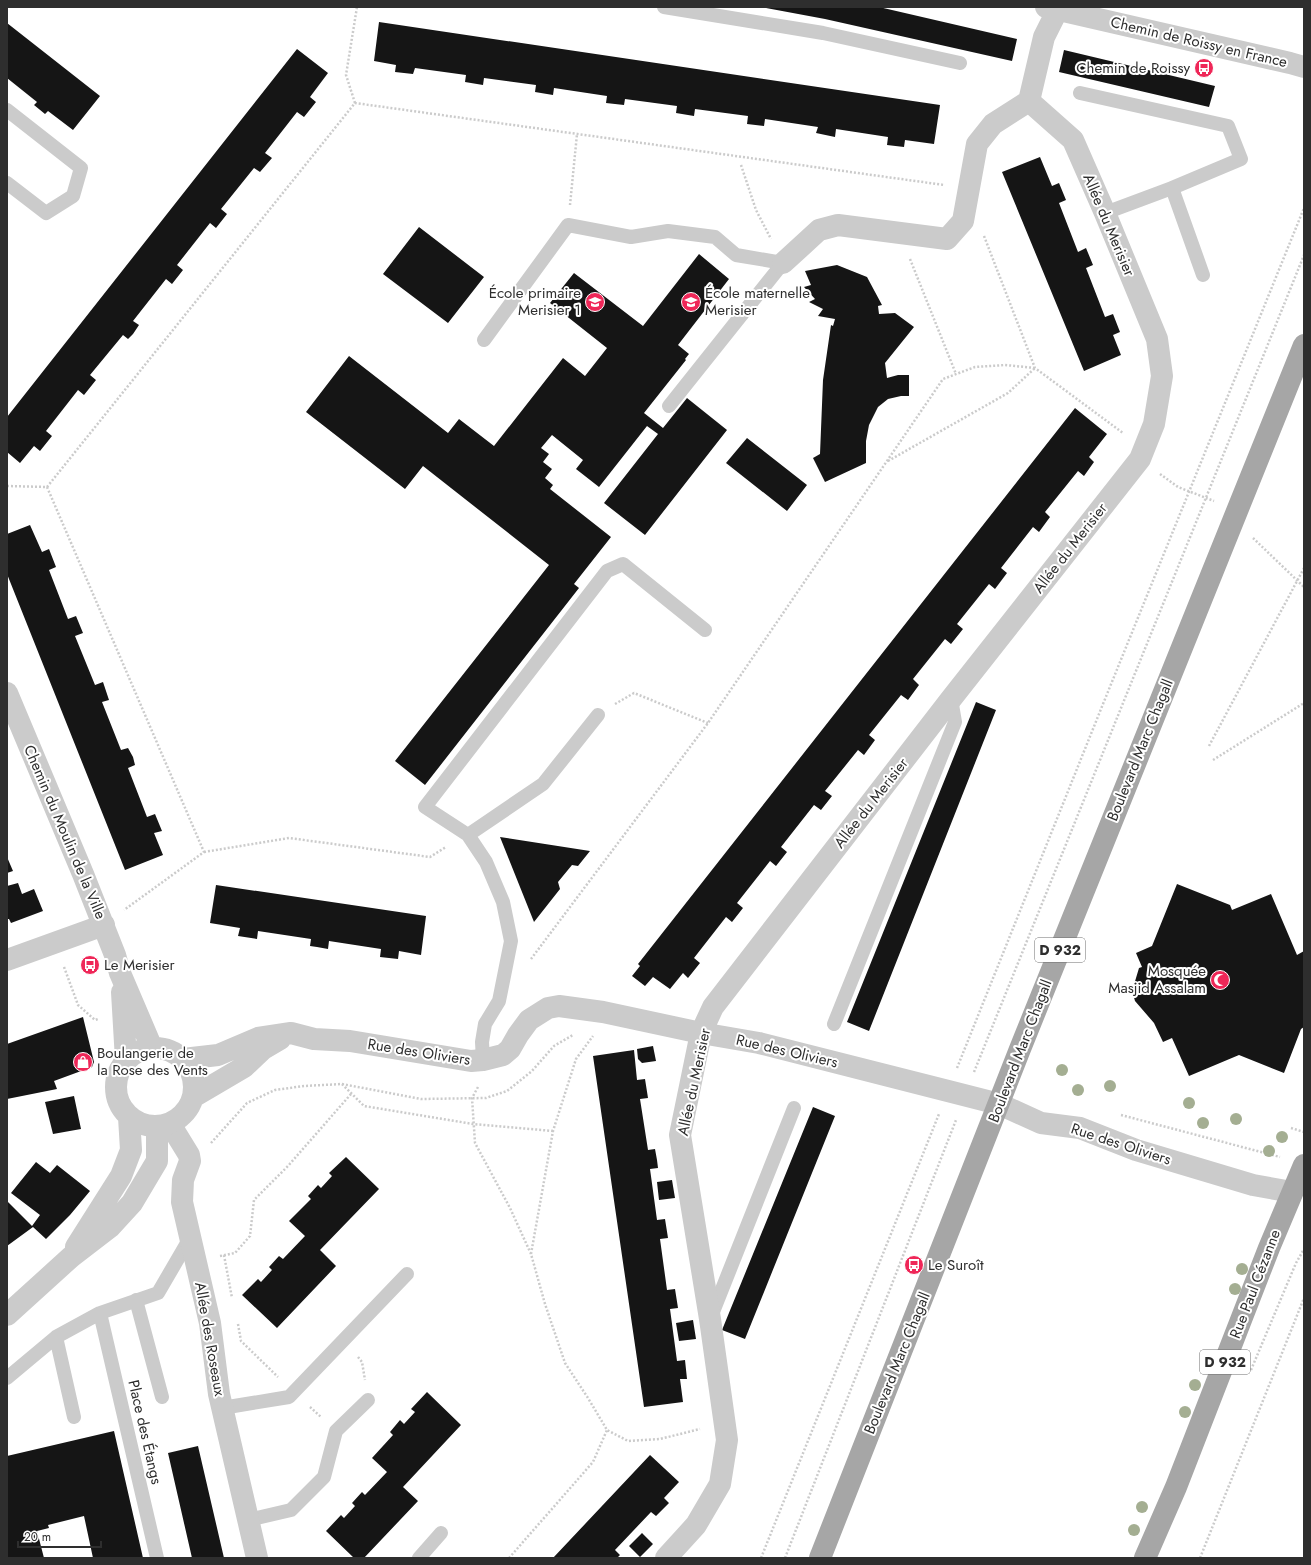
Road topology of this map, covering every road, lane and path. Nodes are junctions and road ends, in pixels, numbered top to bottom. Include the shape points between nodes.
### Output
1 (357, 7) edge
2 (664, 7) edge
3 (1054, 8) edge
4 (960, 64) dead end
5 (1304, 67) edge
6 (1080, 93) dead end
7 (1029, 101) junction
8 (355, 103) junction
9 (7, 110) edge
10 (577, 134) junction
11 (741, 165) dead end
12 (7, 182) edge
13 (969, 188) junction
14 (1172, 188) junction
15 (1304, 208) edge
16 (1105, 214) junction
17 (963, 221) junction
18 (568, 225) junction
19 (900, 233) junction
20 (1304, 255) edge
21 (783, 263) junction
22 (1203, 275) dead end
23 (484, 340) dead end
24 (1304, 344) edge
25 (1035, 368) junction
26 (956, 374) junction
27 (669, 406) dead end
28 (1144, 449) junction
29 (886, 462) junction
30 (1164, 477) dead end
31 (7, 486) edge
32 (48, 487) junction
33 (1190, 492) junction
34 (1206, 497) junction
35 (1237, 512) junction
36 (1251, 536) dead end
37 (1304, 568) edge
38 (1297, 580) junction
39 (1304, 587) edge
40 (705, 630) dead end
41 (7, 693) edge
42 (951, 700) junction
43 (1304, 702) edge
44 (598, 714) joint
45 (708, 723) junction
46 (1209, 746) dead end
47 (1213, 760) dead end
48 (468, 835) junction
49 (204, 852) junction
50 (104, 925) junction
51 (55, 943) junction
52 (7, 960) edge
53 (528, 963) dead end
54 (120, 973) junction
55 (834, 1024) dead end
56 (124, 1026) junction
57 (596, 1032) dead end
58 (291, 1033) junction
59 (701, 1033) junction
60 (152, 1048) junction
61 (183, 1059) junction
62 (126, 1060) junction
63 (482, 1060) junction
64 (342, 1084) dead end
65 (957, 1093) junction
66 (351, 1094) junction
67 (193, 1097) junction
68 (472, 1098) dead end
69 (999, 1104) junction
70 (794, 1108) dead end
71 (1116, 1113) dead end
72 (129, 1117) junction
73 (473, 1124) junction
74 (163, 1125) junction
75 (1291, 1128) dead end
76 (552, 1131) junction
77 (1304, 1132) edge
78 (1281, 1157) dead end
79 (1304, 1166) edge
80 (1298, 1193) edge
81 (190, 1238) junction
82 (531, 1254) junction
83 (224, 1255) junction
84 (71, 1257) junction
85 (196, 1261) junction
86 (407, 1274) dead end
87 (1304, 1298) edge
88 (136, 1300) junction
89 (233, 1302) dead end
90 (100, 1313) junction
91 (7, 1315) edge
92 (236, 1317) dead end
93 (710, 1319) junction
94 (56, 1337) junction
95 (344, 1339) junction
96 (7, 1378) edge
97 (293, 1392) junction
98 (162, 1397) dead end
99 (368, 1400) joint
100 (222, 1408) junction
101 (74, 1417) dead end
102 (724, 1424) junction
103 (607, 1430) junction
104 (336, 1431) junction
105 (248, 1520) junction
106 (441, 1533) dead end
107 (157, 1558) edge
108 (257, 1558) edge
109 (419, 1558) edge
110 (509, 1558) edge
111 (666, 1558) edge
112 (760, 1558) edge
113 (785, 1558) edge
114 (820, 1558) edge
115 (1145, 1558) edge
116 (1200, 1558) edge

1 - 8 path via 346,75
2 - 4 lane via 823,33
3 - 5 street, Chemin de Roissy en France
3 - 7 street via 1044,37
6 - 14 lane via 1228,126 1241,159
7 - 13 street via 993,124 977,144
7 - 16 street, Allée du Merisier via 1073,140
8 - 10 path
8 - 32 path
9 - 12 lane via 81,168 73,196 46,212
10 - 13 path
10 - 18 path
11 - 21 path via 756,210
13 - 17 street
14 - 16 lane
14 - 22 lane
15 - 33 path
16 - 28 street, Allée du Merisier via 1156,340 1162,376 1154,424
17 - 19 street via 947,239
17 - 25 path via 983,232
18 - 21 lane via 631,237 668,231 715,237 736,255
18 - 23 lane
19 - 21 street via 838,226 819,230
19 - 26 path
20 - 34 path
21 - 27 lane
24 - 35 main road, Boulevard Marc Chagall / D 932
25 - 26 path via 1005,365 975,367
25 - 28 path
25 - 29 path via 1008,393
26 - 29 path via 943,379
28 - 42 street, Allée du Merisier via 1140,459
29 - 45 path
30 - 33 path
31 - 32 path
32 - 49 path
33 - 34 path
33 - 65 path via 1103,704
34 - 35 path
34 - 65 path
35 - 69 main road, Boulevard Marc Chagall / D 932
36 - 38 path
37 - 38 path
38 - 39 path
38 - 46 path
40 - 48 lane via 623,564 607,571 425,807
41 - 50 street, Chemin du Moulin de la Ville
42 - 55 lane via 955,722
42 - 59 street, Allée du Merisier via 713,1007
43 - 47 path
44 - 45 path via 634,693
44 - 48 lane via 544,784
45 - 53 path
48 - 49 path via 430,857 289,838
48 - 63 lane via 486,862 504,902 511,941 499,1001 485,1024
49 - 50 path
50 - 51 street
50 - 54 street, Chemin du Moulin de la Ville
51 - 52 street
51 - 56 path via 78,1005 95,1020 112,1014
54 - 56 street, Chemin du Moulin de la Ville
54 - 60 street, Chemin du Moulin de la Ville
56 - 62 street, Chemin du Moulin de la Ville
57 - 76 path via 576,1059
58 - 61 street, Rue des Oliviers via 258,1038 218,1055
58 - 63 street, Rue des Oliviers via 314,1039 350,1041 464,1060
58 - 67 street via 263,1049 244,1067
59 - 63 street, Rue des Oliviers via 603,1012 560,1006 548,1008 529,1020 510,1049 503,1055
59 - 65 street, Rue des Oliviers via 759,1043
59 - 93 street, Allée du Merisier via 680,1135
60 - 61 street via 169,1050
60 - 62 street via 133,1054
61 - 67 street via 191,1071
62 - 72 street via 115,1083 116,1096 121,1108
64 - 66 path
65 - 69 street, Rue des Oliviers
65 - 112 path
65 - 113 path
66 - 73 path via 364,1106
66 - 83 path via 288,1166 254,1200 250,1236 234,1253
67 - 74 street via 180,1118
68 - 73 path
69 - 80 street, Rue des Oliviers via 1041,1123 1080,1128 1136,1150 1253,1185
69 - 114 main road, Boulevard Marc Chagall / D 932
70 - 93 lane
71 - 78 path
72 - 74 street via 147,1126
72 - 84 street via 131,1150 121,1176
73 - 76 path
73 - 82 path via 475,1144 510,1208
74 - 81 street, Allée des Roseaux via 189,1155 190,1161 183,1180 182,1202
74 - 84 street via 157,1160 132,1203 110,1227
75 - 77 path
76 - 82 path
79 - 80 main road, Rue Paul Cézanne / D 932
80 - 115 main road, Rue Paul Cézanne / D 932
81 - 85 street, Allée des Roseaux
81 - 88 lane via 158,1293
82 - 103 path via 544,1304 565,1363
83 - 85 path
83 - 89 path
84 - 91 street
85 - 100 street, Allée des Roseaux via 210,1323
86 - 95 lane
87 - 116 path
88 - 90 lane
88 - 98 lane
90 - 94 lane
90 - 107 lane, Place des Étangs
92 - 97 path via 241,1341
93 - 102 street, Allée du Merisier
94 - 96 lane
94 - 101 lane
95 - 97 lane
95 - 99 path via 362,1362
97 - 100 lane via 289,1397
97 - 104 path
99 - 104 lane
100 - 105 street, Allée des Roseaux
102 - 103 path via 660,1439 628,1441
102 - 111 street, Allée du Merisier via 726,1440 720,1484 696,1525
103 - 110 path via 593,1462
104 - 105 lane via 324,1477 291,1510
105 - 108 street, Allée des Roseaux
106 - 109 lane

